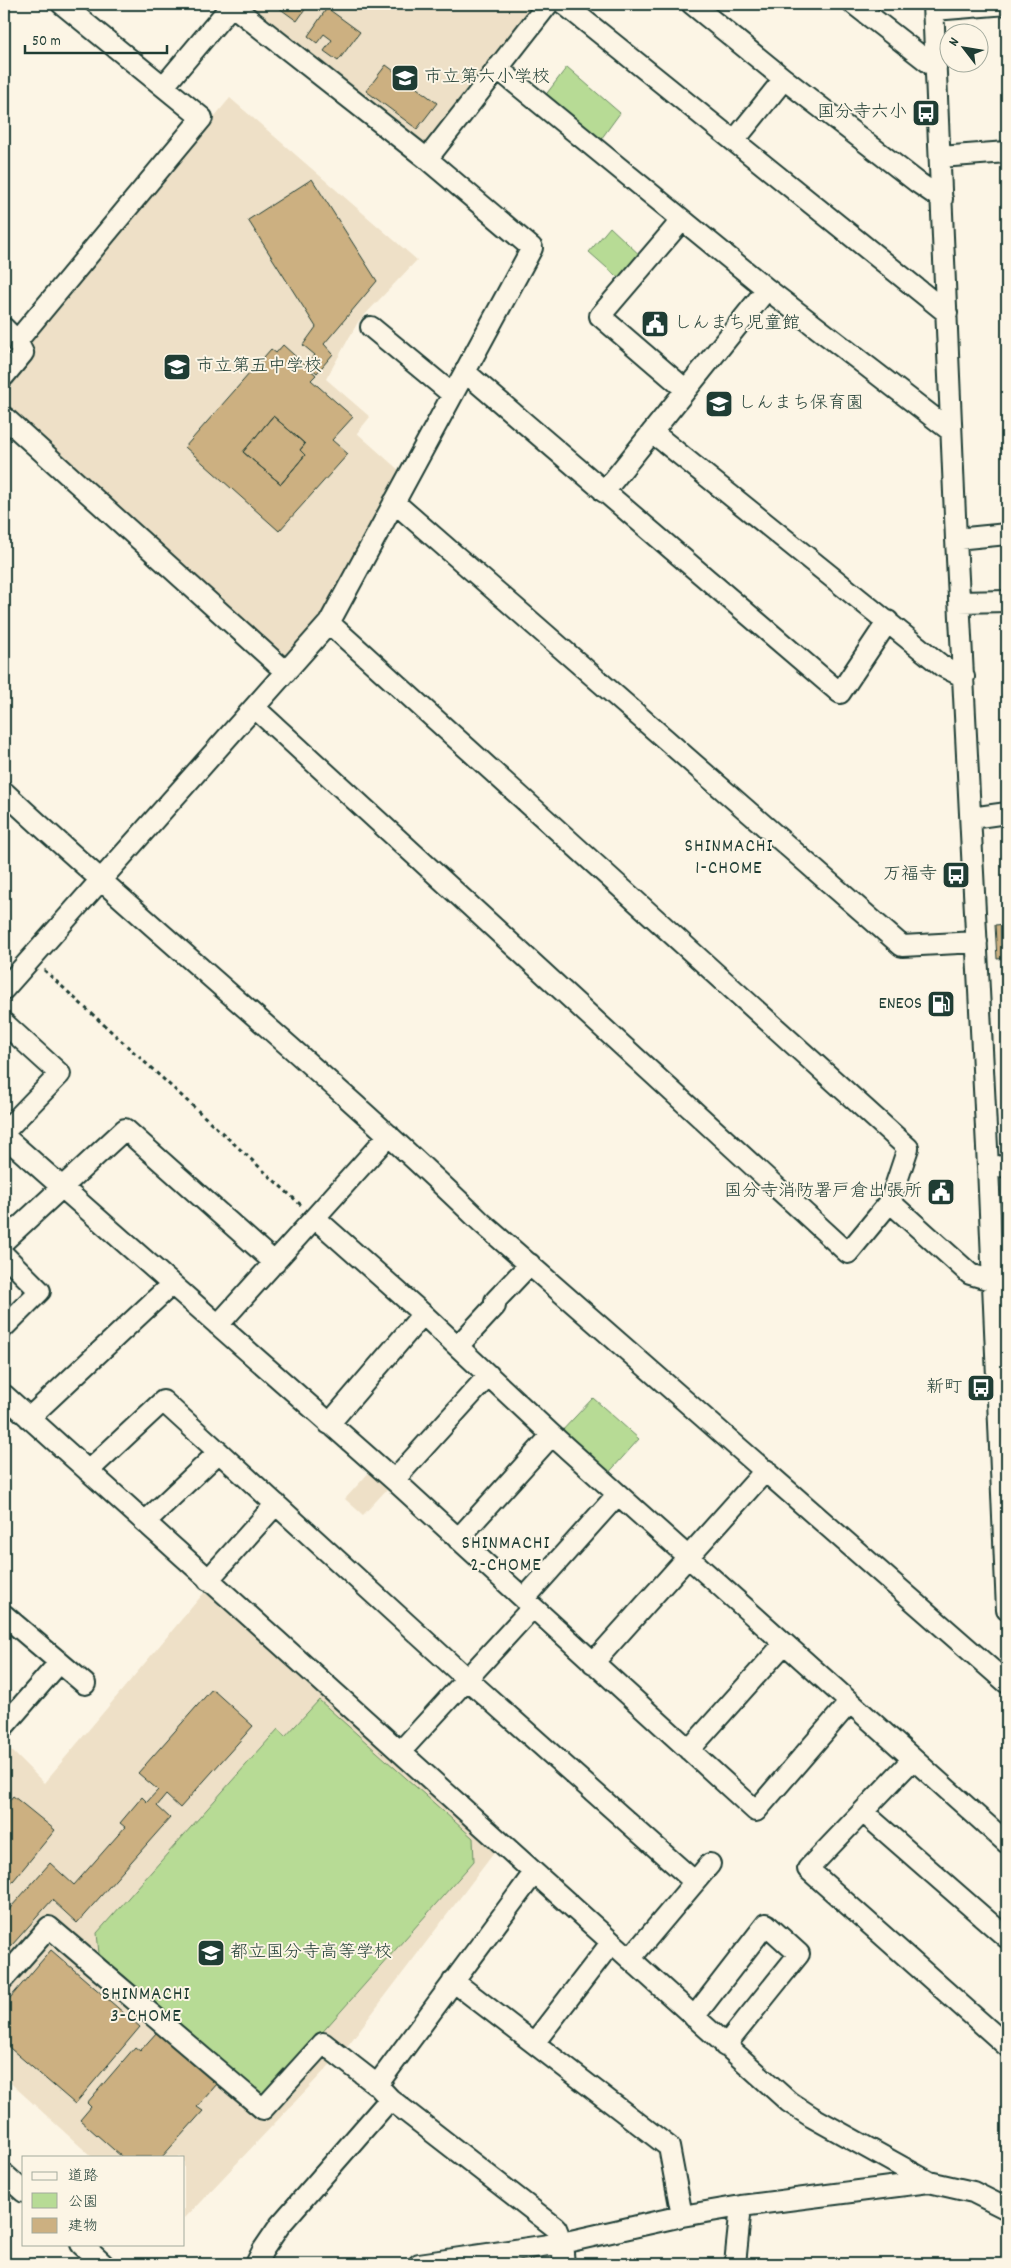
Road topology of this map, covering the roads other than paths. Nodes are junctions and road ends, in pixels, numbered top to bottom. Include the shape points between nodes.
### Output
1 (62, 4) edge
2 (548, 4) edge
3 (564, 4) edge
4 (692, 4) edge
5 (854, 4) edge
6 (1007, 4) edge
7 (230, 5) edge
8 (933, 7) edge
9 (497, 68) junction
10 (936, 68) junction
11 (784, 79) junction
12 (164, 86) junction
13 (734, 141) junction
14 (1007, 152) edge
15 (940, 156) junction
16 (427, 159) junction
17 (942, 199) junction
18 (682, 220) junction
19 (767, 289) junction
20 (947, 313) junction
21 (371, 327) dead end
22 (11, 335) edge
23 (465, 372) junction
24 (4, 376) edge
25 (686, 390) junction
26 (452, 394) junction
27 (4, 417) edge
28 (951, 431) junction
29 (652, 432) junction
30 (604, 492) junction
31 (394, 502) junction
32 (1007, 534) edge
33 (956, 539) junction
34 (1007, 601) edge
35 (959, 602) junction
36 (888, 621) junction
37 (329, 623) junction
38 (286, 672) junction
39 (964, 676) junction
40 (255, 708) junction
41 (4, 792) edge
42 (1007, 813) edge
43 (971, 818) junction
44 (100, 881) junction
45 (977, 942) junction
46 (4, 989) edge
47 (4, 1023) edge
48 (4, 1132) edge
49 (389, 1135) junction
50 (4, 1136) edge
51 (998, 1167) edge
52 (61, 1188) junction
53 (890, 1202) junction
54 (315, 1218) junction
55 (4, 1241) edge
56 (4, 1255) edge
57 (275, 1263) junction
58 (530, 1264) junction
59 (994, 1281) junction
60 (171, 1286) junction
61 (423, 1314) junction
62 (1001, 1323) edge
63 (218, 1325) junction
64 (4, 1327) edge
65 (458, 1346) junction
66 (489, 1375) junction
67 (4, 1395) edge
68 (29, 1418) junction
69 (329, 1424) junction
70 (552, 1435) junction
71 (219, 1452) junction
72 (766, 1470) junction
73 (88, 1471) junction
74 (394, 1480) junction
75 (618, 1494) junction
76 (276, 1504) junction
77 (145, 1522) junction
78 (458, 1539) junction
79 (688, 1558) junction
80 (208, 1580) junction
81 (1007, 1595) edge
82 (528, 1603) junction
83 (1007, 1610) edge
84 (4, 1615) edge
85 (784, 1644) junction
86 (59, 1663) junction
87 (594, 1663) junction
88 (467, 1679) junction
89 (1007, 1683) edge
90 (85, 1684) dead end
91 (849, 1703) junction
92 (4, 1726) edge
93 (689, 1750) junction
94 (400, 1752) junction
95 (912, 1760) junction
96 (862, 1812) junction
97 (1007, 1844) edge
98 (710, 1864) dead end
99 (534, 1873) junction
100 (695, 1882) junction
101 (1007, 1938) edge
102 (611, 1943) junction
103 (630, 1960) junction
104 (4, 1978) edge
105 (453, 1981) junction
106 (694, 2017) junction
107 (534, 2043) junction
108 (725, 2046) junction
109 (1007, 2046) edge
110 (383, 2092) junction
111 (4, 2174) edge
112 (929, 2182) junction
113 (22, 2190) edge
114 (741, 2206) junction
115 (1007, 2209) edge
116 (682, 2216) junction
117 (562, 2243) junction
118 (83, 2246) edge
119 (103, 2264) edge
120 (256, 2264) edge
121 (419, 2264) edge
122 (564, 2264) edge
123 (735, 2264) edge

1 - 12 street
2 - 9 street
3 - 13 street
4 - 11 street
5 - 10 street
6 - 8 street
7 - 12 street
7 - 16 street
8 - 10 street
9 - 16 street
9 - 18 street
10 - 15 street
11 - 13 street
11 - 17 street
12 - 22 street via 202,118
13 - 20 street
14 - 15 street
15 - 17 street
16 - 23 street via 532,248
17 - 20 street
18 - 19 street
18 - 25 street via 600,316
19 - 25 street
19 - 28 street
20 - 28 street
21 - 26 street
22 - 24 street via 23,353
23 - 26 street
23 - 30 street
25 - 29 street
26 - 31 street
27 - 38 street
28 - 33 street
29 - 30 street
29 - 36 street
30 - 36 street via 840,693
31 - 37 street
31 - 45 street via 902,946
32 - 33 street
33 - 35 street
34 - 35 street
35 - 39 street
36 - 39 street via 942,666
37 - 38 street
37 - 53 street via 908,1148
38 - 40 street
39 - 43 street
40 - 44 street
40 - 53 street via 848,1253
41 - 44 street
42 - 43 street
43 - 45 street
44 - 46 street
44 - 49 street
45 - 51 street
47 - 48 street via 60,1074
49 - 54 street
49 - 58 street
50 - 52 street
51 - 59 street
52 - 55 street
52 - 57 street via 125,1129
52 - 60 street
53 - 59 street via 970,1274
54 - 57 street
54 - 61 street
56 - 64 street via 40,1291
57 - 63 street
58 - 65 street
58 - 72 street
59 - 62 street
60 - 63 street
60 - 68 street
61 - 65 street
61 - 69 street
62 - 81 street
63 - 69 street
65 - 66 street
66 - 70 street
66 - 74 street
67 - 68 street
68 - 73 street
69 - 74 street
70 - 75 street
70 - 78 street
71 - 73 street via 163,1401
71 - 76 street
71 - 77 street
72 - 79 street
72 - 89 street
73 - 77 street
74 - 78 street
75 - 79 street
75 - 82 street
76 - 80 street
76 - 88 street
77 - 80 street
78 - 82 street
79 - 85 street
79 - 87 street
80 - 94 street
81 - 83 street
82 - 87 street
82 - 88 street
84 - 86 street
85 - 91 street
85 - 93 street
86 - 90 street
86 - 92 street
87 - 93 street
88 - 94 street
88 - 100 street
91 - 93 street via 756,1811
91 - 95 street
94 - 99 street
95 - 96 street
95 - 97 street
96 - 101 street
96 - 109 street via 808,1869
98 - 100 street
99 - 102 street
99 - 105 street
100 - 103 street
102 - 103 street
102 - 107 street
103 - 106 street
104 - 110 street via 49,1927 263,2109 323,2043
105 - 107 street
105 - 110 street
106 - 108 street
106 - 108 street via 766,1924 799,1954
107 - 116 street via 669,2147
108 - 112 street via 789,2102
110 - 117 street via 556,2228
110 - 120 street via 280,2225
111 - 113 street
112 - 114 street
112 - 115 street via 973,2192
114 - 116 street
114 - 123 street
116 - 117 street
117 - 121 street
117 - 122 street
118 - 119 street

